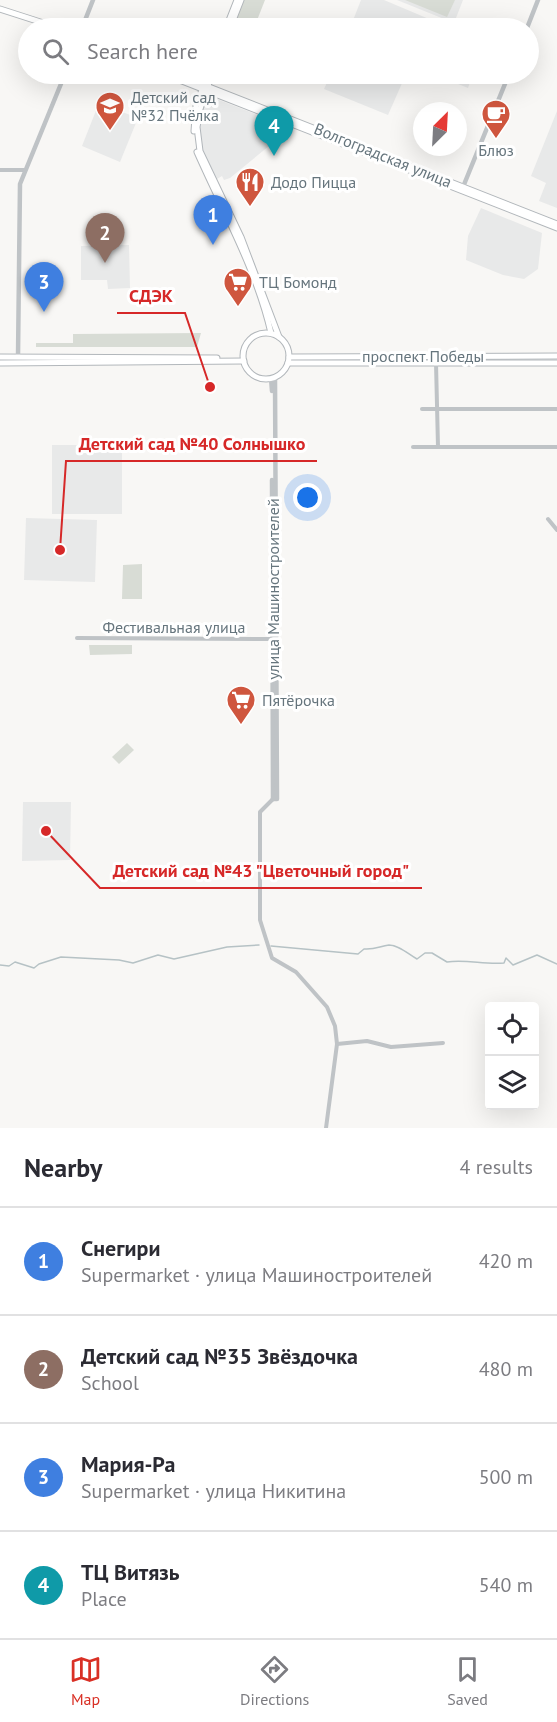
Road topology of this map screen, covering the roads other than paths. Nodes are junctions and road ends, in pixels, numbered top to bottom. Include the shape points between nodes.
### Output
1 (93, 0) edge
2 (239, 0) edge
3 (538, 0) edge
4 (0, 11) edge
5 (22, 18) edge
6 (24, 18) edge
7 (86, 18) edge
8 (232, 18) edge
9 (531, 18) edge
10 (61, 84) edge
11 (195, 84) edge
12 (198, 84) edge
13 (205, 84) edge
14 (505, 84) edge
15 (204, 87) junction
16 (0, 170) edge
17 (25, 170) junction
18 (461, 187) junction
19 (557, 224) edge
20 (557, 228) edge
21 (271, 333) junction
22 (279, 337) junction
23 (557, 356) edge
24 (0, 357) edge
25 (18, 357) junction
26 (243, 360) junction
27 (288, 360) junction
28 (0, 363) edge
29 (436, 363) junction
30 (557, 363) edge
31 (273, 377) junction
32 (422, 409) dead end
33 (437, 409) junction
34 (557, 410) edge
35 (413, 447) dead end
36 (438, 447) junction
37 (557, 447) edge
38 (557, 519) edge
39 (557, 530) edge
40 (77, 638) dead end
41 (272, 639) junction
42 (273, 799) junction
43 (443, 1043) dead end
44 (337, 1044) junction
45 (326, 1128) edge

1 - 7 street
2 - 8 main road
3 - 9 street
4 - 5 main road
4 - 6 main road
10 - 17 street
11 - 15 main road
12 - 15 main road, Волгоградская улица
13 - 15 main road
14 - 18 street
15 - 18 main road, Волгоградская улица
15 - 20 main road
15 - 21 main road via 193,123 196,152 237,239 267,312
15 - 22 main road via 197,127 200,151 241,237
16 - 17 street
17 - 25 street via 20,184
18 - 19 main road, Волгоградская улица
21 - 22 main road
21 - 26 main road via 250,338
22 - 27 main road
23 - 27 main road, проспект Победы
24 - 25 main road
25 - 26 main road
26 - 28 main road
26 - 31 main road via 253,375
27 - 29 main road
27 - 31 main road
29 - 30 main road
29 - 33 street
31 - 41 street, улица Машиностроителей
31 - 42 street via 277,799
32 - 33 street
33 - 34 street
33 - 36 street
35 - 36 street
36 - 37 street
38 - 39 street via 548,519
40 - 41 street, Фестивальная улица
41 - 42 street, улица Машиностроителей
42 - 44 street via 260,813 264,938 272,958 296,972 327,1007
43 - 44 street via 391,1047 367,1041
44 - 45 street

